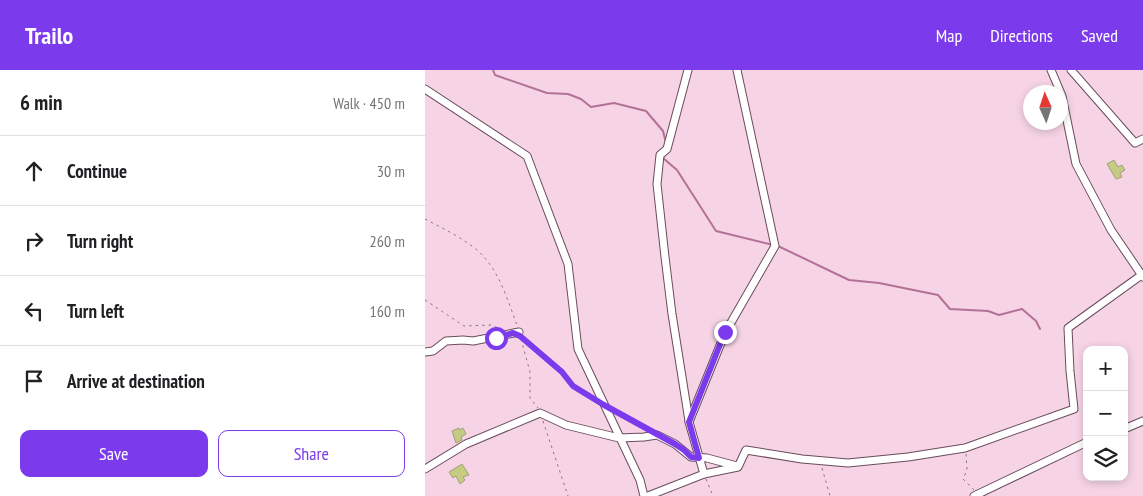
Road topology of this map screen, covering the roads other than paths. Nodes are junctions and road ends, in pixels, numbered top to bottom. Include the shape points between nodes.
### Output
1 (688, 70) edge
2 (737, 70) edge
3 (1051, 70) edge
4 (1071, 70) edge
5 (425, 89) edge
6 (1143, 139) edge
7 (1143, 276) edge
8 (516, 332) road end
9 (425, 352) edge
10 (1143, 421) edge
11 (689, 422) junction
12 (1128, 427) edge
13 (619, 438) junction
14 (1083, 444) edge
15 (699, 458) junction
16 (738, 466) junction
17 (425, 470) edge
18 (704, 474) junction
19 (976, 495) edge
20 (644, 496) edge
21 (647, 496) edge

1 - 11 street via 667,149 660,155 657,184
2 - 11 street via 775,246 725,332
3 - 7 street via 1062,96 1076,164 1111,230
4 - 6 street via 1135,142
5 - 13 street via 527,156 568,264 578,348
7 - 16 street via 1068,328 1074,409 965,448 848,463 747,450
8 - 9 street via 473,342 446,341 433,351
10 - 12 street
11 - 15 street
13 - 15 street via 657,435 691,457
13 - 17 street via 566,425 541,413 466,444
13 - 20 street via 640,480
14 - 19 street
15 - 16 street
15 - 18 street
16 - 18 street
18 - 21 street

